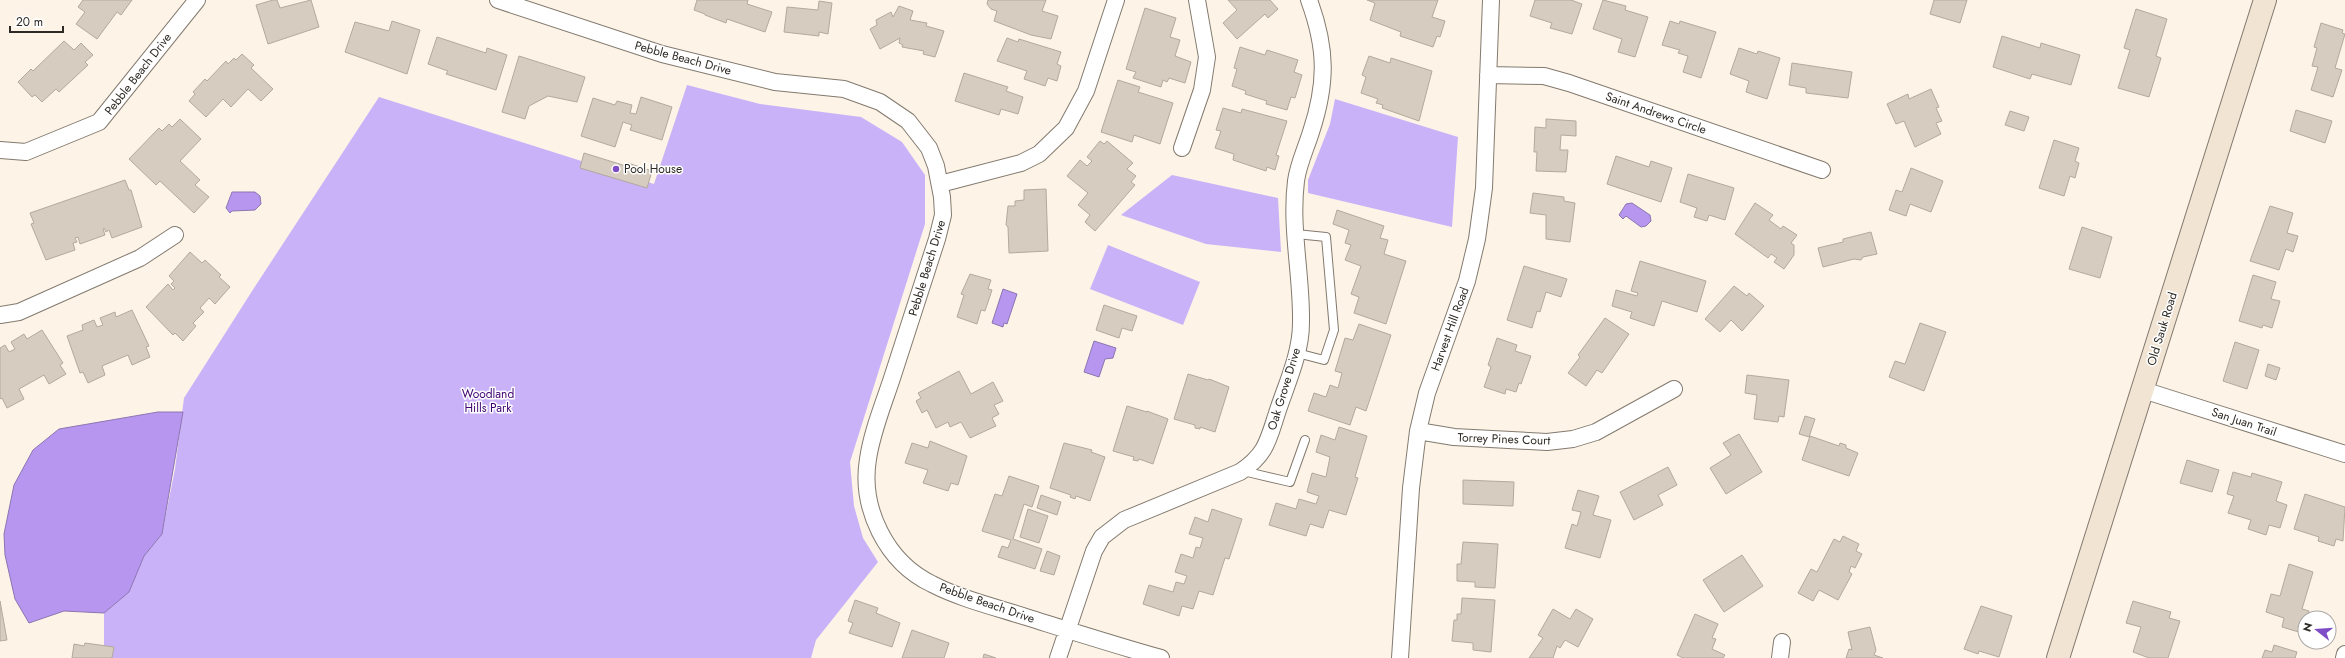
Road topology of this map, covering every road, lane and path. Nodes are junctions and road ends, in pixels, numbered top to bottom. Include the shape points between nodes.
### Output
1 (197, 0) edge
2 (498, 0) edge
3 (1116, 0) edge
4 (1197, 0) edge
5 (1309, 0) edge
6 (1491, 0) edge
7 (2265, 0) edge
8 (1488, 75) junction
9 (1182, 148) dead end
10 (0, 150) edge
11 (1822, 170) dead end
12 (940, 184) junction
13 (1296, 234) junction
14 (175, 235) dead end
15 (0, 315) edge
16 (1297, 353) junction
17 (1674, 389) dead end
18 (2143, 390) junction
19 (1418, 431) junction
20 (1305, 440) dead end
21 (2345, 454) edge
22 (1242, 471) junction
23 (1068, 630) junction
24 (1782, 642) dead end
25 (2345, 654) edge
26 (1058, 658) edge
27 (1160, 658) edge
28 (1400, 658) edge
29 (1780, 658) edge
30 (2058, 658) edge
31 (2344, 658) edge

1 - 10 street, Pebble Beach Drive via 99,122 26,152
2 - 12 street, Pebble Beach Drive via 662,54 775,82 844,89 866,95 893,109 920,135 929,148
3 - 12 street via 1086,91 1066,128 1039,154 1021,163
4 - 9 street via 1207,57 1202,90
5 - 13 street, Oak Grove Drive via 1318,23 1325,67 1317,114 1296,179
6 - 8 street, Harvest Hill Road
7 - 18 street, Old Sauk Road
8 - 11 street, Saint Andrews Circle via 1544,76 1569,83
8 - 19 street, Harvest Hill Road via 1484,188 1477,239 1467,281 1427,393
12 - 23 street, Pebble Beach Drive via 943,215 937,239 868,459 866,480 874,521 883,539 898,558 931,584
13 - 16 street, Oak Grove Drive via 1301,324
13 - 16 lane via 1326,237 1334,330 1324,360
14 - 15 street via 140,258 19,312
16 - 22 street, Oak Grove Drive via 1265,449
17 - 19 street, Torrey Pines Court via 1596,432 1573,439 1547,442 1454,437
18 - 21 street, San Juan Trail
18 - 30 street, Old Sauk Road
19 - 28 street, Harvest Hill Road via 1411,488
20 - 22 lane via 1290,482
22 - 23 street, Oak Grove Drive via 1148,509 1112,528 1102,537 1094,551
23 - 26 street, Oak Grove Drive
23 - 27 street, Pebble Beach Drive
24 - 29 street
25 - 31 street

